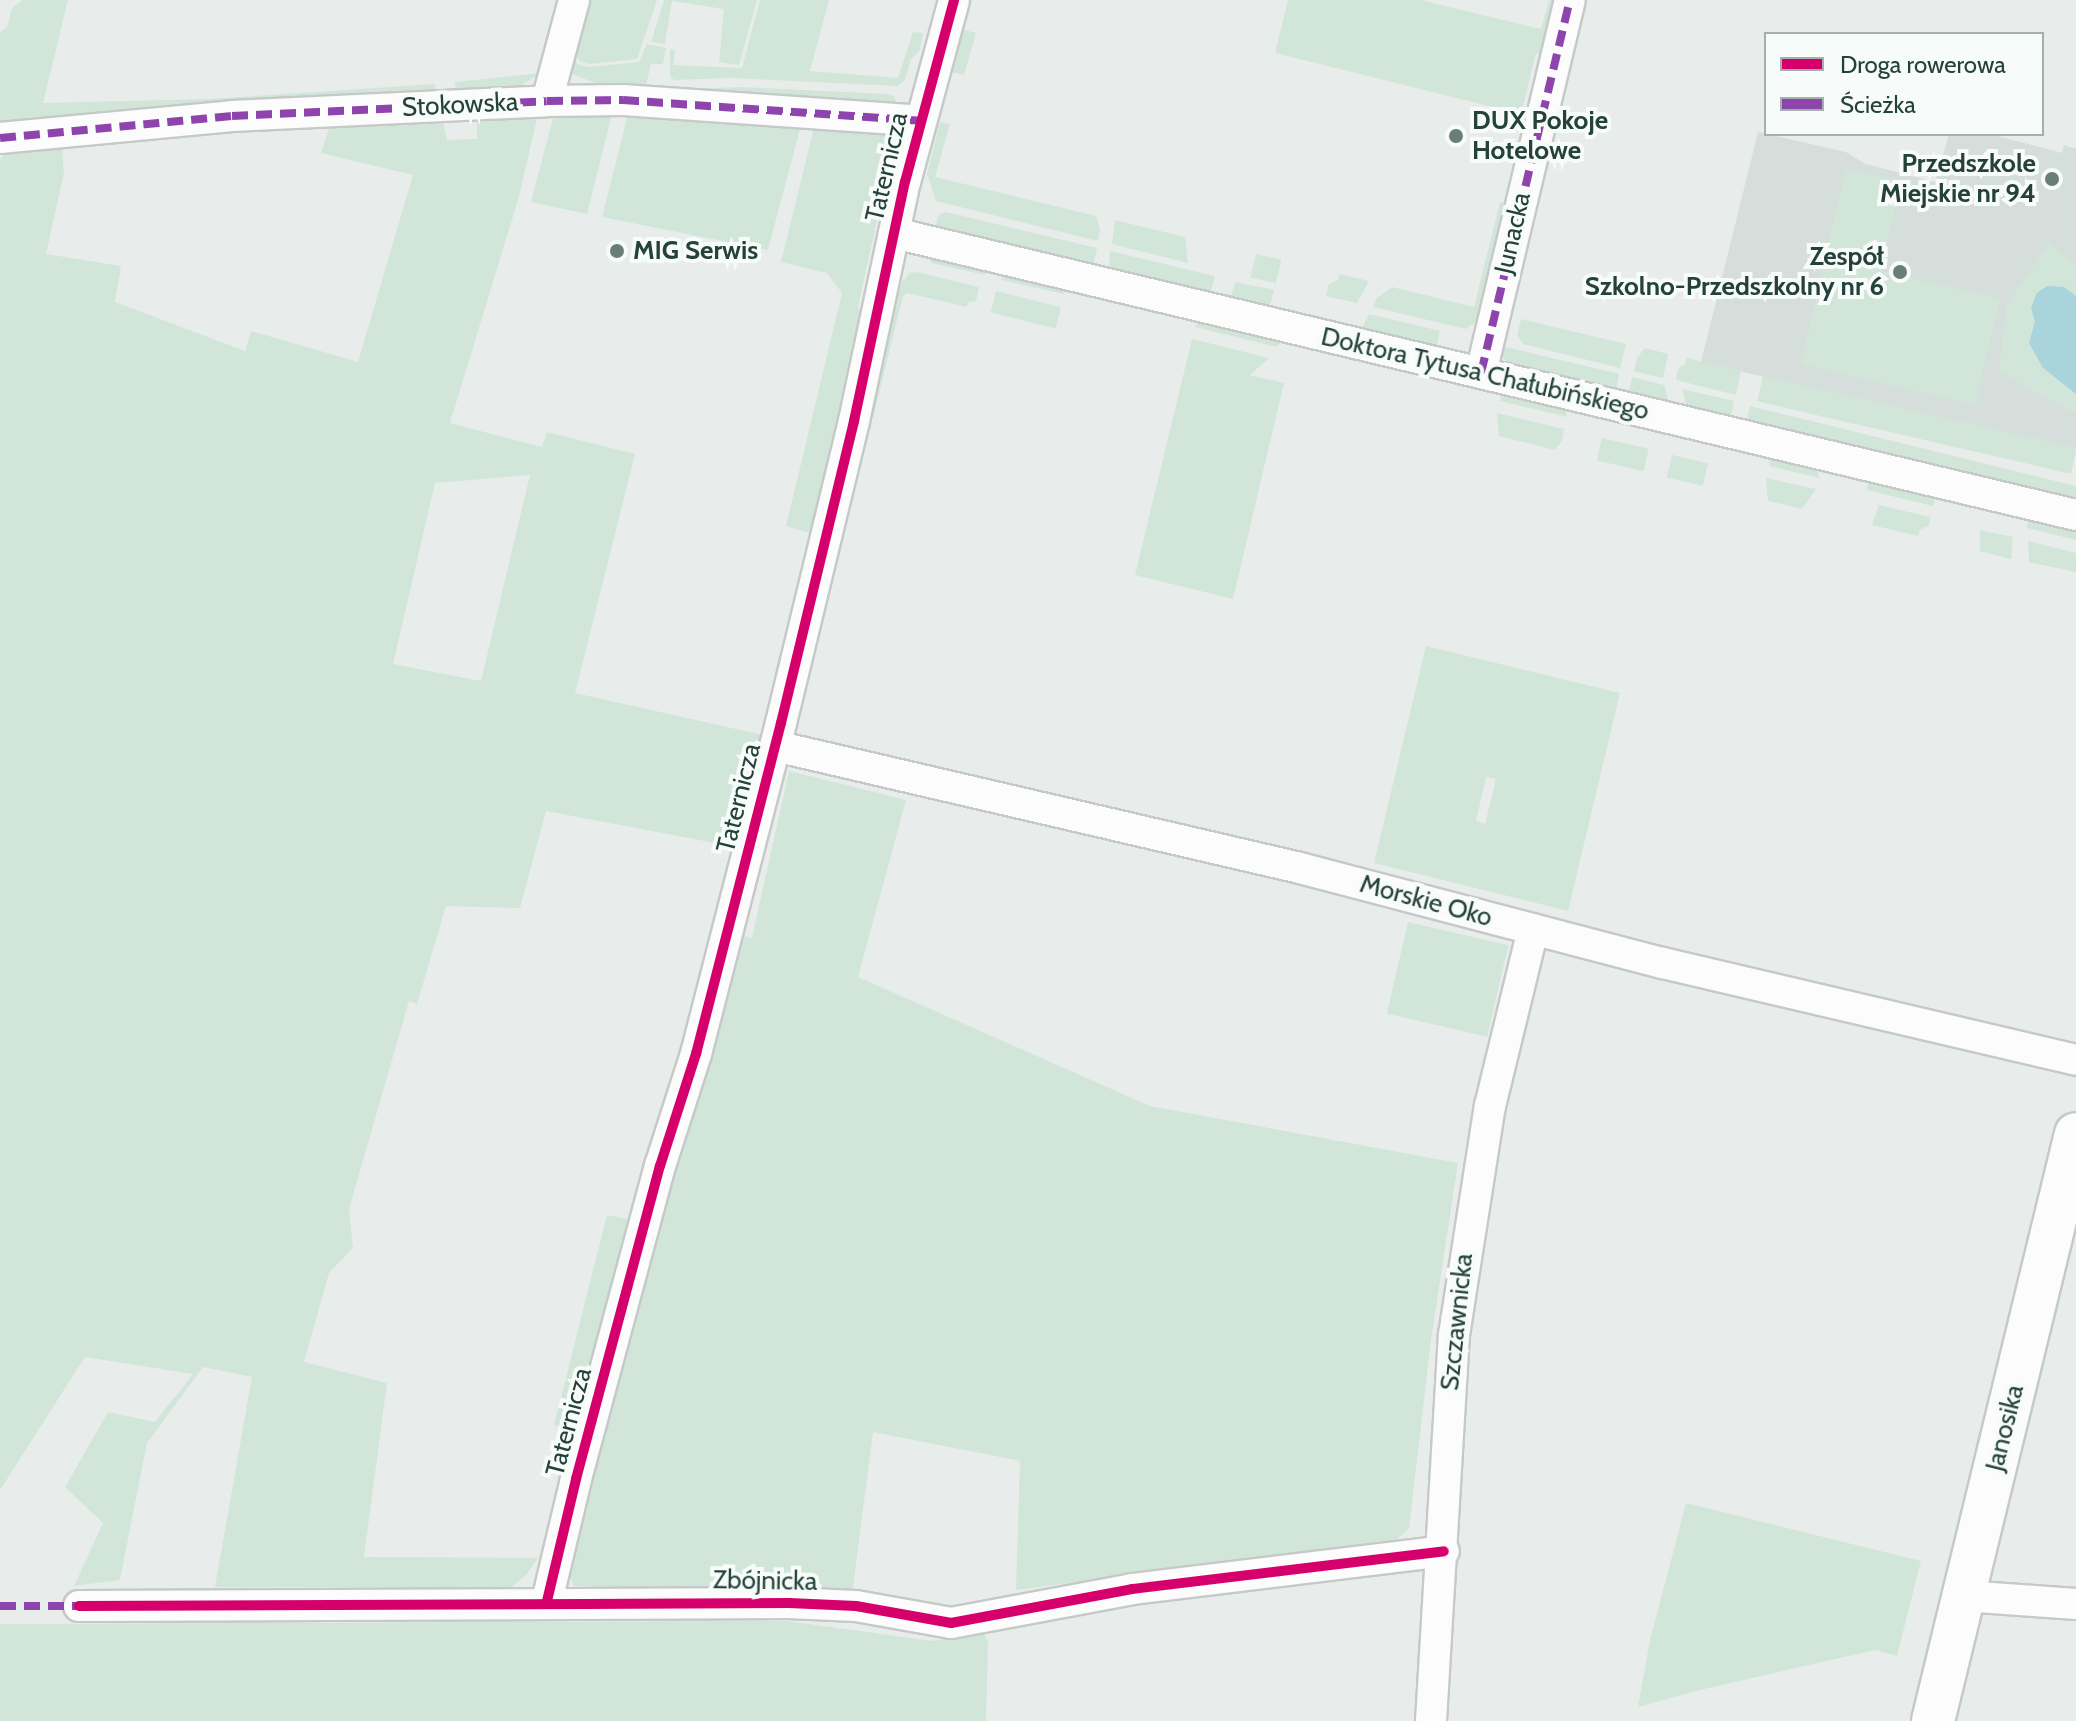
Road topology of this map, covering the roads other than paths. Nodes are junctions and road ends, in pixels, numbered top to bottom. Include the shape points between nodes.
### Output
1 (574, 0) edge
2 (954, 0) edge
3 (1570, 0) edge
4 (547, 101) junction
5 (920, 121) junction
6 (0, 138) edge
7 (894, 233) junction
8 (1481, 373) junction
9 (2076, 515) edge
10 (775, 746) junction
11 (1533, 929) junction
12 (2076, 1060) edge
13 (2076, 1134) edge
14 (1444, 1551) junction
15 (1964, 1596) junction
16 (547, 1601) junction
17 (2076, 1604) edge
18 (79, 1606) dead end
19 (1431, 1721) edge
20 (1933, 1721) edge

1 - 4 street
2 - 5 street, Taternicza
3 - 8 street, Junacka
4 - 5 street, Stokowska via 623,100
4 - 6 street, Stokowska via 232,116
5 - 7 street, Taternicza
7 - 8 street, Doktora Tytusa Chałubińskiego
7 - 10 street, Taternicza
8 - 9 street, Doktora Tytusa Chałubińskiego
10 - 11 street, Morskie Oko via 1300,868
10 - 16 street, Taternicza
11 - 12 street, Morskie Oko
11 - 14 street, Szczawnicka via 1490,1106 1464,1257 1448,1413
13 - 15 street, Janosika
14 - 16 street, Zbójnicka via 1132,1589 951,1623 828,1604
14 - 19 street, Szczawnicka
15 - 17 street
15 - 20 street, Janosika
16 - 18 street, Zbójnicka

